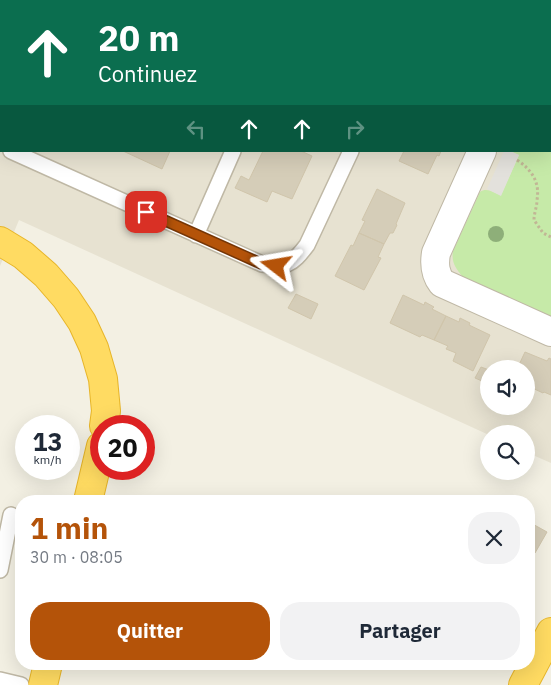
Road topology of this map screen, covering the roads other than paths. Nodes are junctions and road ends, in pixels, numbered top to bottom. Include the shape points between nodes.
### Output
1 (13, 152) edge
2 (233, 152) edge
3 (351, 152) edge
4 (482, 152) edge
5 (196, 235) junction
6 (0, 241) edge
7 (551, 332) edge
8 (105, 415) edge
9 (93, 480) edge
10 (89, 495) edge
11 (12, 516) dead end
12 (0, 570) edge
13 (551, 632) edge
14 (535, 662) edge
15 (46, 670) edge
16 (531, 670) edge
17 (0, 680) edge
18 (20, 685) edge
19 (42, 685) edge
20 (523, 685) edge

1 - 5 lane
2 - 5 lane
3 - 5 lane via 307,245 288,265 262,264
4 - 7 street via 436,253 435,270 442,283
6 - 8 highway via 46,275 82,322 103,379
9 - 10 highway
11 - 12 lane
13 - 14 highway
15 - 19 highway
16 - 20 highway
17 - 18 lane

